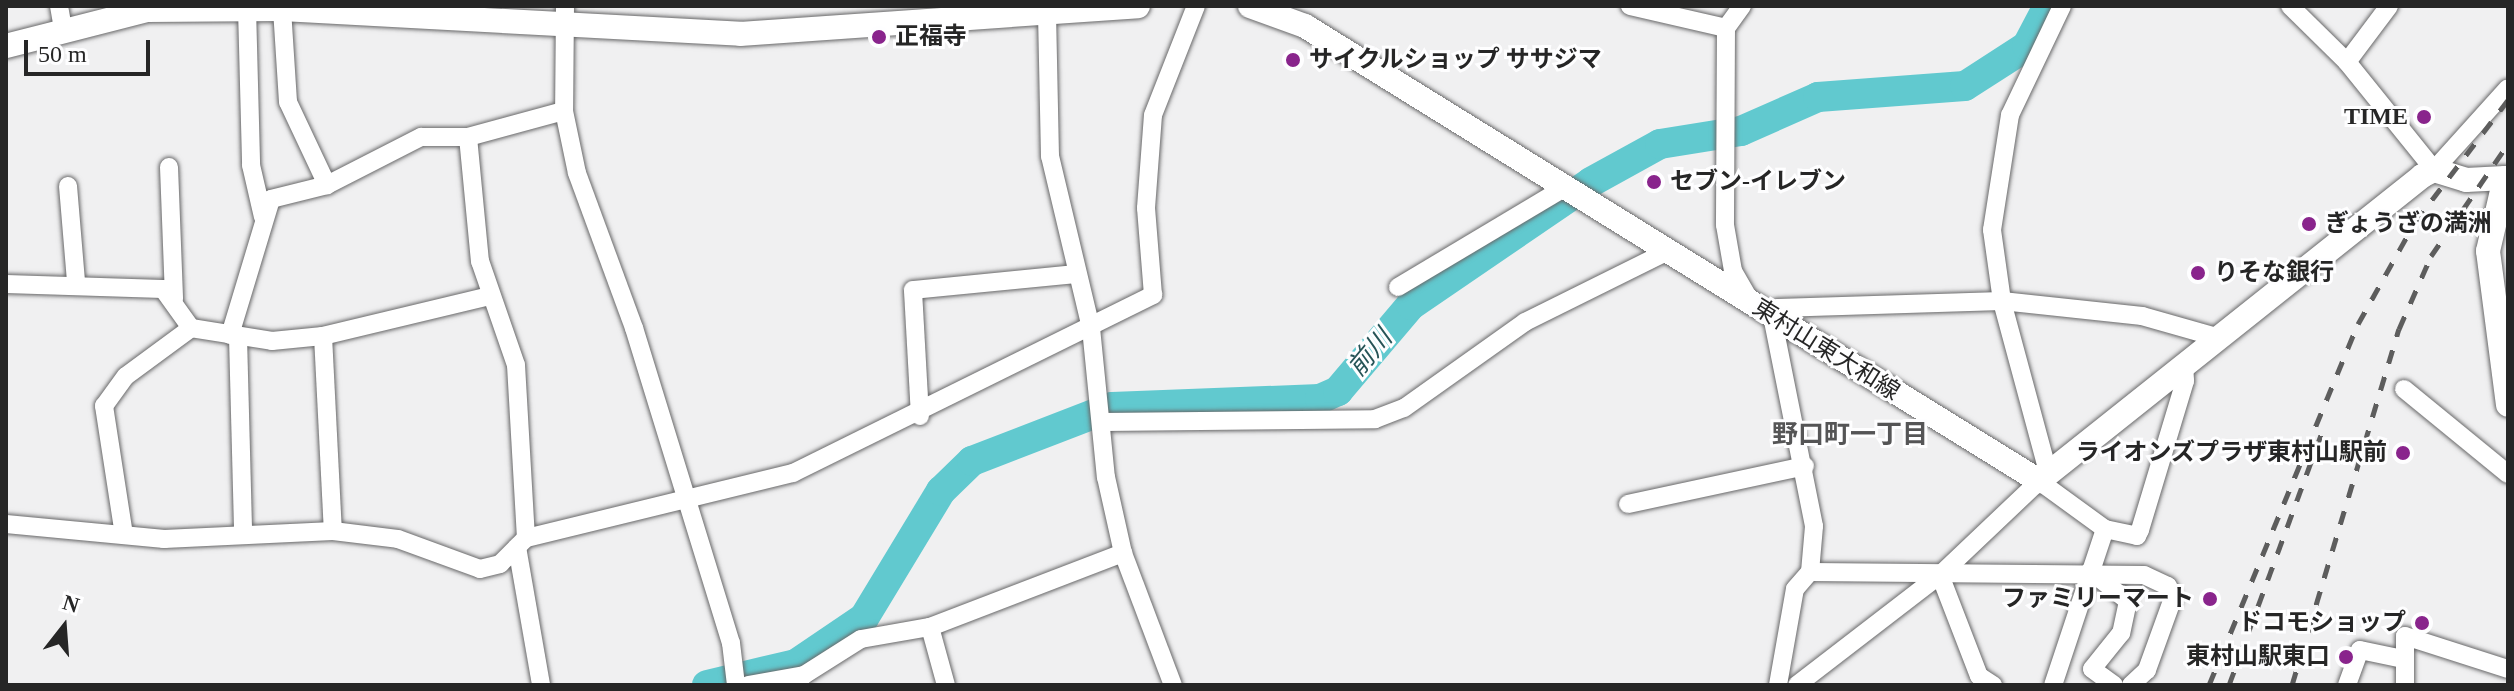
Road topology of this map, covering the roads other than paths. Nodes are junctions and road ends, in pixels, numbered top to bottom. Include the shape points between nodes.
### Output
1 (1138, 6) edge
2 (1196, 6) edge
3 (1250, 6) edge
4 (1630, 6) edge
5 (1742, 6) edge
6 (2062, 6) edge
7 (2290, 6) edge
8 (2389, 6) edge
9 (234, 7) edge
10 (282, 9) junction
11 (1047, 13) junction
12 (565, 14) edge
13 (927, 14) edge
14 (61, 17) edge
15 (1726, 28) junction
16 (6, 46) edge
17 (2347, 62) junction
18 (2508, 88) edge
19 (564, 111) junction
20 (468, 137) junction
21 (169, 167) dead end
22 (2434, 170) junction
23 (2506, 178) edge
24 (327, 185) junction
25 (68, 186) dead end
26 (1573, 194) junction
27 (263, 217) junction
28 (1666, 252) junction
29 (1077, 274) junction
30 (76, 282) junction
31 (6, 284) edge
32 (1398, 287) dead end
33 (490, 296) junction
34 (174, 299) junction
35 (2002, 301) junction
36 (1763, 311) junction
37 (191, 328) junction
38 (1091, 328) junction
39 (234, 336) junction
40 (323, 336) junction
41 (2216, 337) junction
42 (2184, 364) junction
43 (2404, 389) dead end
44 (2508, 405) edge
45 (1102, 412) junction
46 (920, 416) junction
47 (1805, 466) junction
48 (2508, 474) edge
49 (2043, 477) junction
50 (682, 497) junction
51 (1628, 504) dead end
52 (6, 524) edge
53 (2105, 529) junction
54 (333, 531) junction
55 (243, 534) junction
56 (124, 535) junction
57 (522, 542) junction
58 (1123, 553) junction
59 (2090, 571) junction
60 (1810, 572) junction
61 (1940, 575) junction
62 (2144, 575) junction
63 (2128, 601) junction
64 (930, 627) junction
65 (2403, 659) junction
66 (2508, 669) edge
67 (739, 677) edge
68 (1169, 679) edge
69 (541, 685) edge
70 (946, 685) edge
71 (1149, 685) edge
72 (1778, 685) edge
73 (1797, 685) edge
74 (1993, 685) edge
75 (2053, 685) edge
76 (2114, 685) edge
77 (2131, 685) edge
78 (2347, 685) edge
79 (2405, 685) edge

1 - 11 main road
2 - 38 street via 1153,115 1146,208 1153,295
3 - 26 main road, 東村山東大和線 via 1305,26
4 - 15 street
5 - 15 street
6 - 35 street via 1999,152 1992,230
7 - 17 street
8 - 17 street
9 - 10 main road
9 - 14 main road
9 - 27 street via 251,165
10 - 12 main road
10 - 24 street via 288,102
11 - 13 main road
11 - 29 street via 1050,156
12 - 13 main road via 740,34
12 - 19 street
14 - 16 main road
15 - 36 street via 1729,256
17 - 22 street
18 - 22 street
19 - 20 street
19 - 50 street
20 - 24 street via 421,137
20 - 33 street
21 - 34 street
22 - 23 main road via 2466,180
22 - 41 main road
23 - 44 main road via 2488,251
24 - 27 street via 271,199
25 - 30 street
26 - 28 main road, 東村山東大和線
26 - 32 street
27 - 39 street
28 - 36 main road, 東村山東大和線
28 - 45 street via 1525,322 1404,408 1375,419
29 - 38 street
29 - 46 street via 913,290
30 - 31 street
30 - 34 street via 163,289
33 - 40 street
33 - 57 street via 516,365
34 - 37 street
35 - 36 street via 1783,306
35 - 41 street via 2142,316
35 - 49 street
36 - 47 street
36 - 49 main road, 東村山東大和線
37 - 39 street
37 - 56 street via 126,376 104,406
38 - 45 street
38 - 46 street
39 - 40 street
39 - 55 street
40 - 54 street
41 - 42 main road
42 - 49 main road
42 - 53 street via 2185,381 2140,530 2137,536
43 - 48 street
45 - 58 street
46 - 50 street via 793,473
47 - 51 street
47 - 60 street via 1814,526
49 - 53 street
49 - 61 street
50 - 57 street
50 - 67 street
52 - 56 street
53 - 59 street
54 - 55 street
54 - 57 street via 398,539 480,569 500,564
55 - 56 street
57 - 69 street
58 - 64 street
58 - 68 street
59 - 61 street
59 - 62 street
59 - 63 street
59 - 75 street
60 - 61 street
60 - 72 street via 1795,589
61 - 73 street
61 - 74 street via 1979,676
62 - 63 street
62 - 77 street via 2168,586 2173,598 2147,670
63 - 76 street via 2121,633 2092,669
64 - 67 street via 861,639 804,675
64 - 70 street
65 - 66 street via 2405,636
65 - 78 street via 2360,650
65 - 79 street
68 - 71 street

